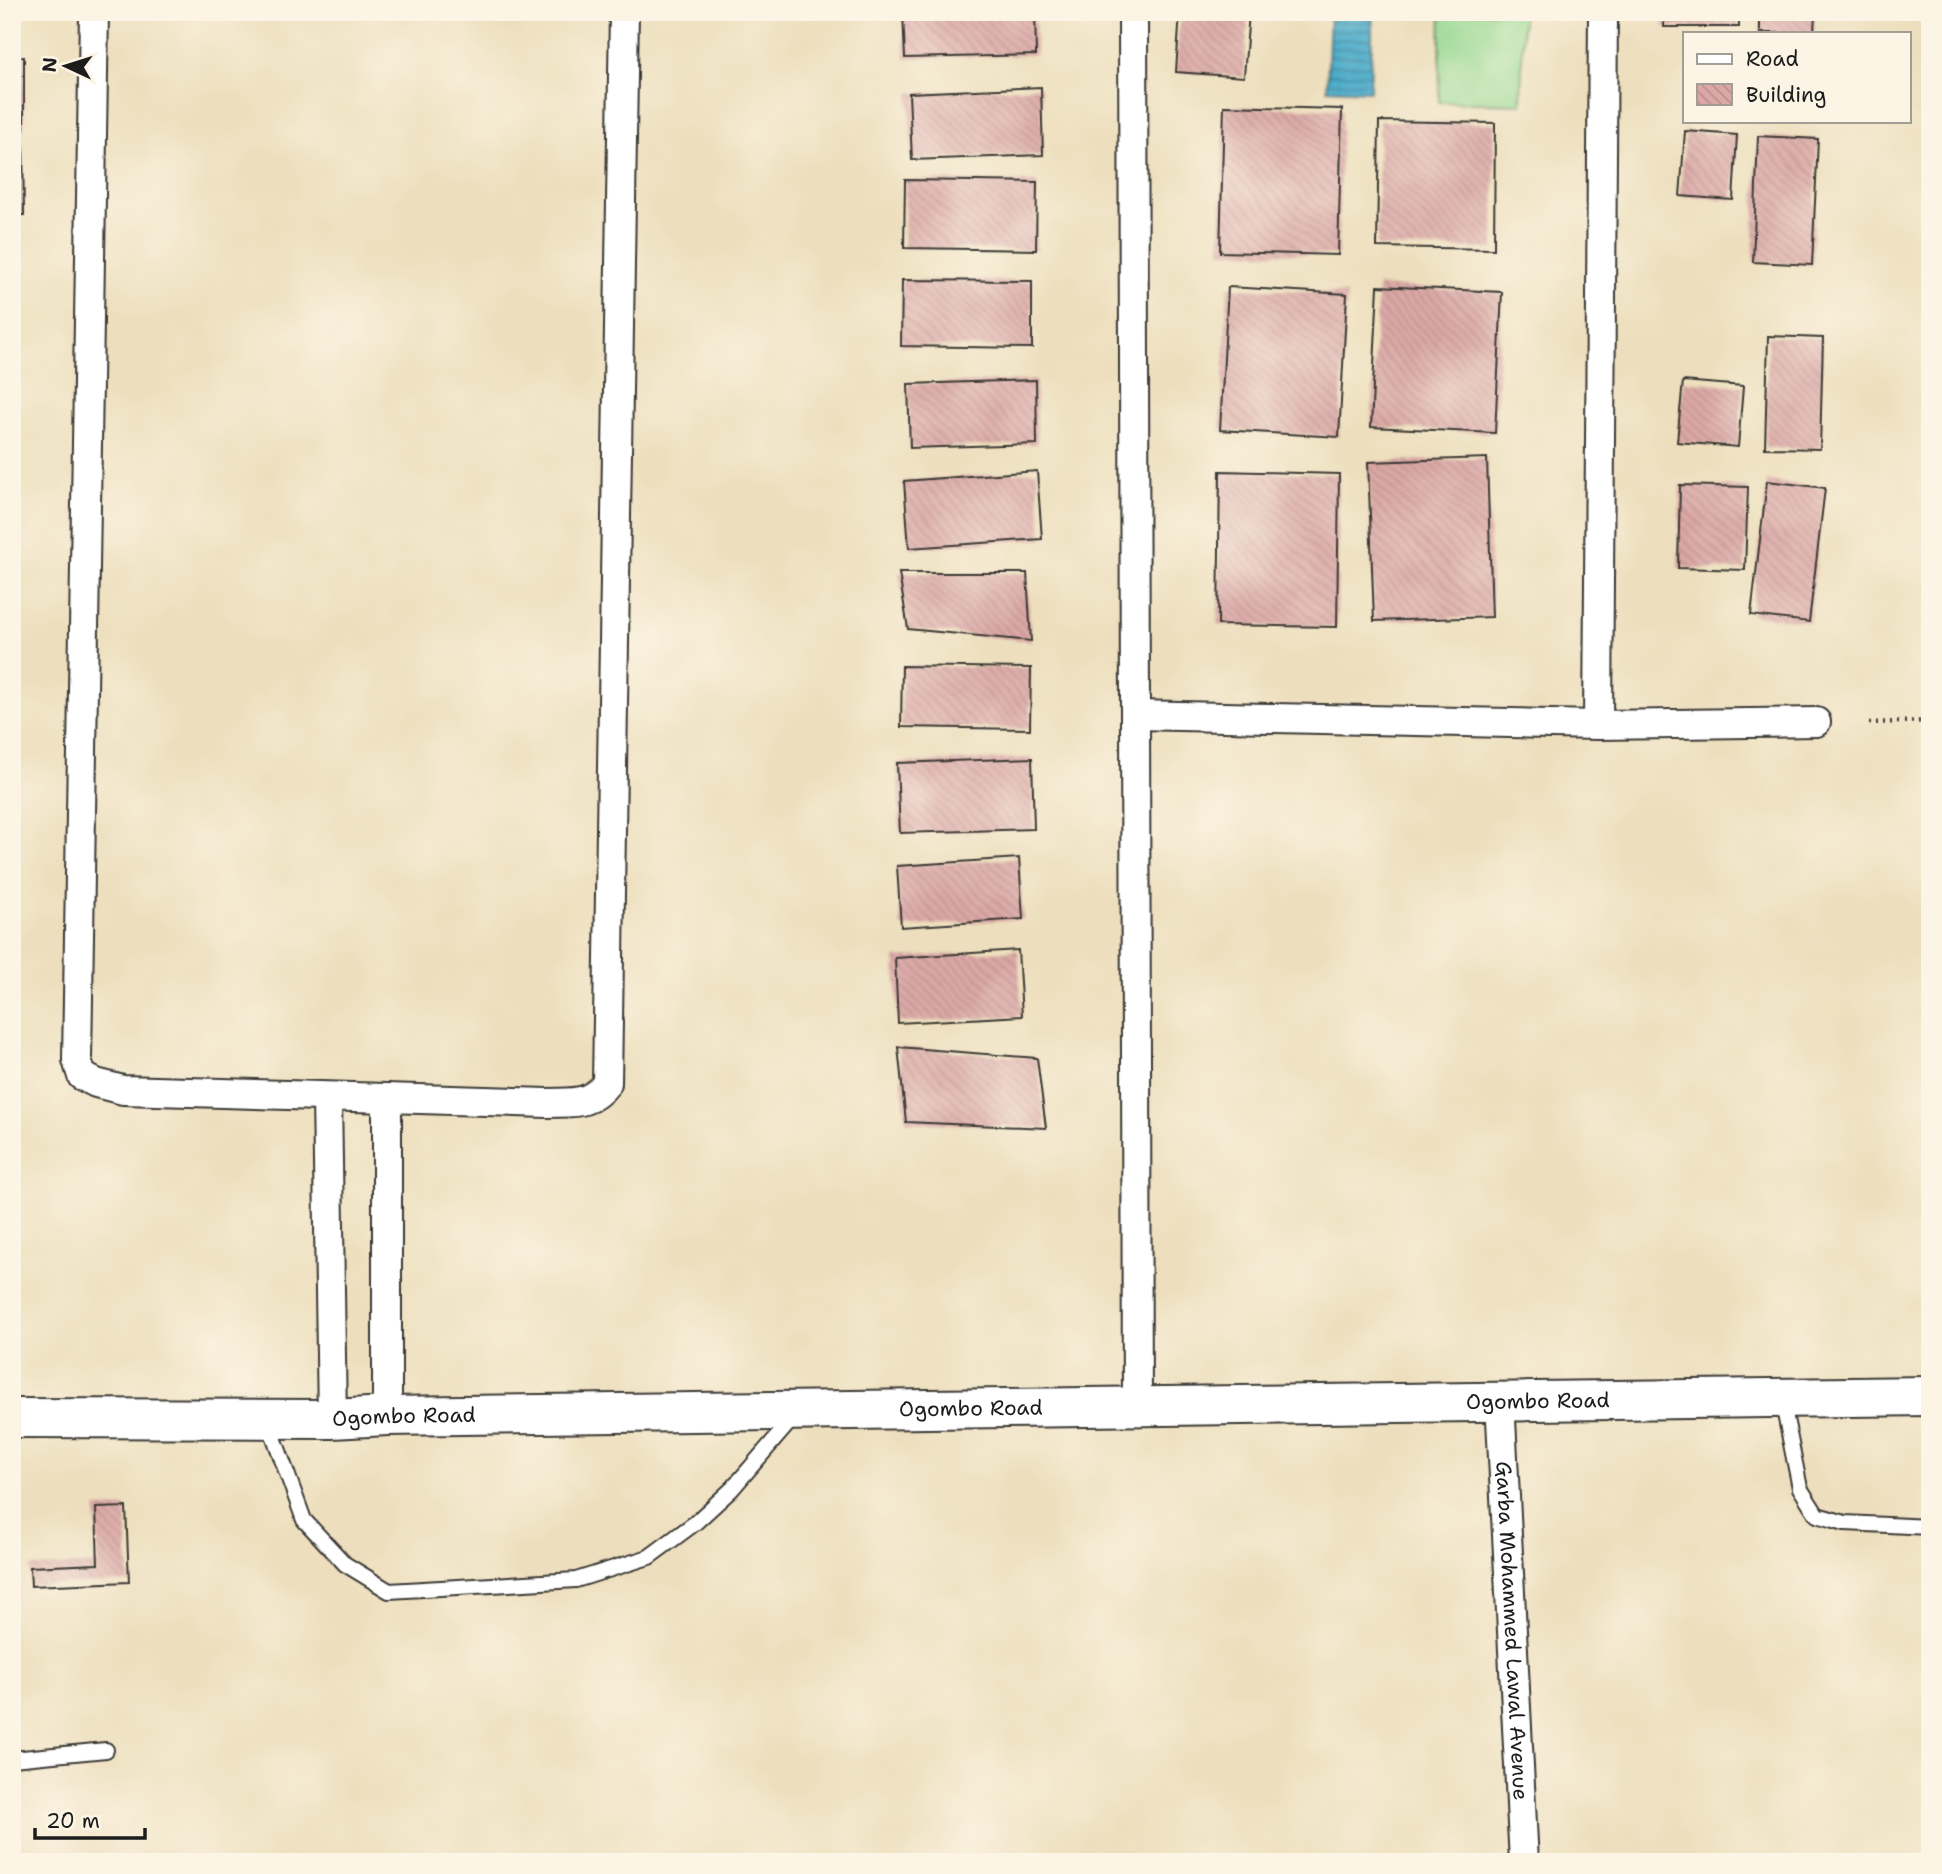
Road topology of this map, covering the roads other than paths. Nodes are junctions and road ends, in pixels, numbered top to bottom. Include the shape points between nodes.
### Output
1 (94, 12) edge
2 (624, 12) edge
3 (1133, 12) edge
4 (1603, 12) edge
5 (1135, 715) junction
6 (1816, 722) dead end
7 (1598, 725) junction
8 (327, 1097) junction
9 (387, 1098) junction
10 (1930, 1396) edge
11 (1782, 1397) junction
12 (1500, 1400) junction
13 (1137, 1407) junction
14 (799, 1411) junction
15 (387, 1416) junction
16 (12, 1418) edge
17 (267, 1419) junction
18 (332, 1419) junction
19 (1930, 1527) edge
20 (106, 1751) dead end
21 (12, 1759) edge
22 (1524, 1862) edge

1 - 8 street via 76,1060 82,1076 123,1090
2 - 9 street via 607,1083 597,1096 583,1102
3 - 5 street
4 - 7 street
5 - 7 street
5 - 13 street
6 - 7 street
8 - 9 street
8 - 18 street
9 - 15 street
10 - 11 main road, Ogombo Road
11 - 12 main road, Ogombo Road
11 - 19 lane via 1800,1488 1817,1515 1845,1523
12 - 13 main road, Ogombo Road
12 - 22 street, Garba Mohammed Lawal Avenue
13 - 14 main road, Ogombo Road
14 - 15 main road, Ogombo Road
14 - 17 lane via 732,1489 695,1524 649,1557 576,1580 389,1591 345,1564 304,1520
15 - 18 main road, Ogombo Road
16 - 17 main road, Ogombo Road
17 - 18 main road, Ogombo Road
20 - 21 lane

